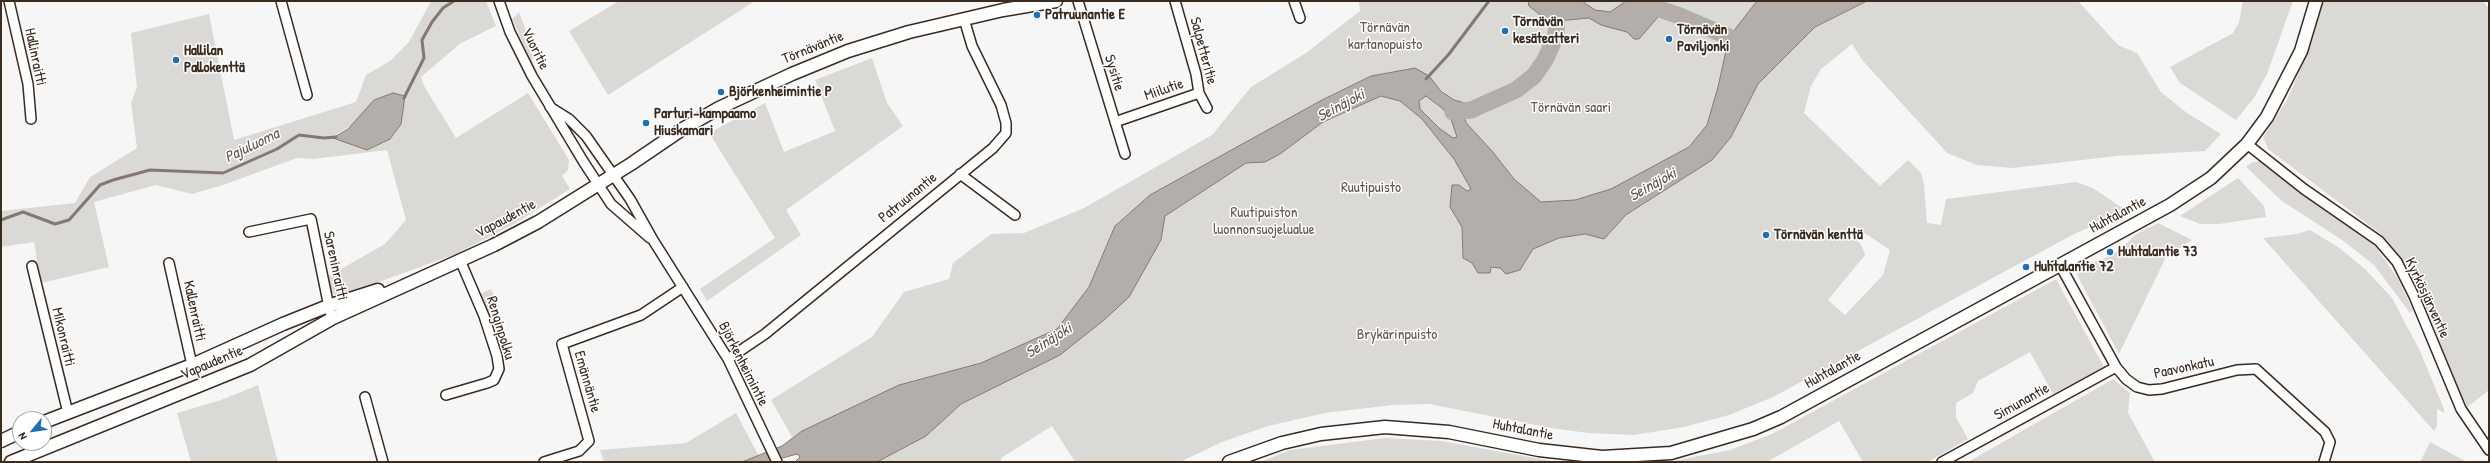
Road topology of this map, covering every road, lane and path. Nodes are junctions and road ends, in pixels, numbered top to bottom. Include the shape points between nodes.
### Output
1 (9, 1) edge
2 (281, 1) edge
3 (499, 1) edge
4 (1056, 1) edge
5 (1078, 1) edge
6 (1175, 1) edge
7 (1294, 1) edge
8 (2316, 1) edge
9 (964, 18) junction
10 (1300, 18) dead end
11 (1200, 93) junction
12 (307, 95) dead end
13 (550, 107) junction
14 (1207, 108) dead end
15 (31, 119) dead end
16 (1115, 122) junction
17 (2247, 144) junction
18 (1125, 154) dead end
19 (960, 174) junction
20 (605, 179) junction
21 (1015, 215) dead end
22 (249, 232) dead end
23 (653, 240) junction
24 (460, 260) junction
25 (169, 263) dead end
26 (2060, 265) junction
27 (32, 266) dead end
28 (419, 278) junction
29 (683, 287) junction
30 (328, 306) junction
31 (333, 318) junction
32 (728, 358) junction
33 (192, 365) junction
34 (2116, 367) junction
35 (446, 395) dead end
36 (365, 397) dead end
37 (68, 413) junction
38 (52, 419) edge
39 (12, 436) edge
40 (1, 441) edge
41 (2489, 450) edge
42 (1234, 461) edge
43 (11, 462) edge
44 (382, 462) edge
45 (544, 462) edge
46 (777, 462) edge
47 (1942, 462) edge
48 (2324, 462) edge

1 - 15 street, Hallinraitti via 28,84
2 - 12 street
3 - 13 street, Vuoritie via 520,52
4 - 9 main road, Törnäväntie
5 - 16 street, Sysitie
6 - 11 street, Salpetteritie
7 - 10 street
8 - 17 main road, Huhtalantie via 2301,51 2285,86
9 - 19 street, Patruunantie via 972,46 1000,105 1006,123 1006,133 999,142
9 - 20 main road, Törnäväntie via 848,51 758,89 681,130
11 - 14 street, Salpetteritie
11 - 16 street, Miilutie
13 - 20 street, Vuoritie
13 - 20 street, Vuoritie via 569,119 586,136
16 - 18 street, Sysitie
17 - 26 main road, Huhtalantie via 2211,178 2170,205
17 - 41 street, Kyrkösjärventie via 2304,189 2379,241 2397,262 2414,296 2461,409
19 - 21 street
19 - 32 street, Patruunantie via 764,334
20 - 23 street, Björkenheimintie via 630,198
20 - 23 street, Björkenheimintie via 621,215
20 - 24 main road, Vapaudentie via 538,222
22 - 30 street, Sareninraitti via 311,219
23 - 29 street, Björkenheimintie
24 - 28 main road, Vapaudentie
24 - 35 street, Renginpolku via 484,316 499,370 494,380
25 - 33 street, Kallenraitti
26 - 34 street, Paavonkatu
26 - 42 main road, Huhtalantie via 1781,417 1718,441 1671,453 1636,457 1570,455 1448,432 1385,427 1321,434 1282,443
27 - 37 street, Mikonraitti
28 - 30 main road, Vapaudentie
28 - 31 main road, Vapaudentie
29 - 32 street, Björkenheimintie
29 - 45 street, Emännäntie via 640,315 562,344 589,441 580,451
30 - 31 street, Sareninraitti
30 - 33 main road, Vapaudentie
31 - 43 main road, Vapaudentie via 250,365
32 - 46 street, Björkenheimintie
33 - 37 main road, Vapaudentie
34 - 47 street, Simunantie
34 - 48 street, Paavonkatu via 2126,379 2138,387 2149,390 2187,384 2237,370 2256,369 2326,432 2330,442
36 - 44 street
37 - 38 main road, Vapaudentie
39 - 40 main road

